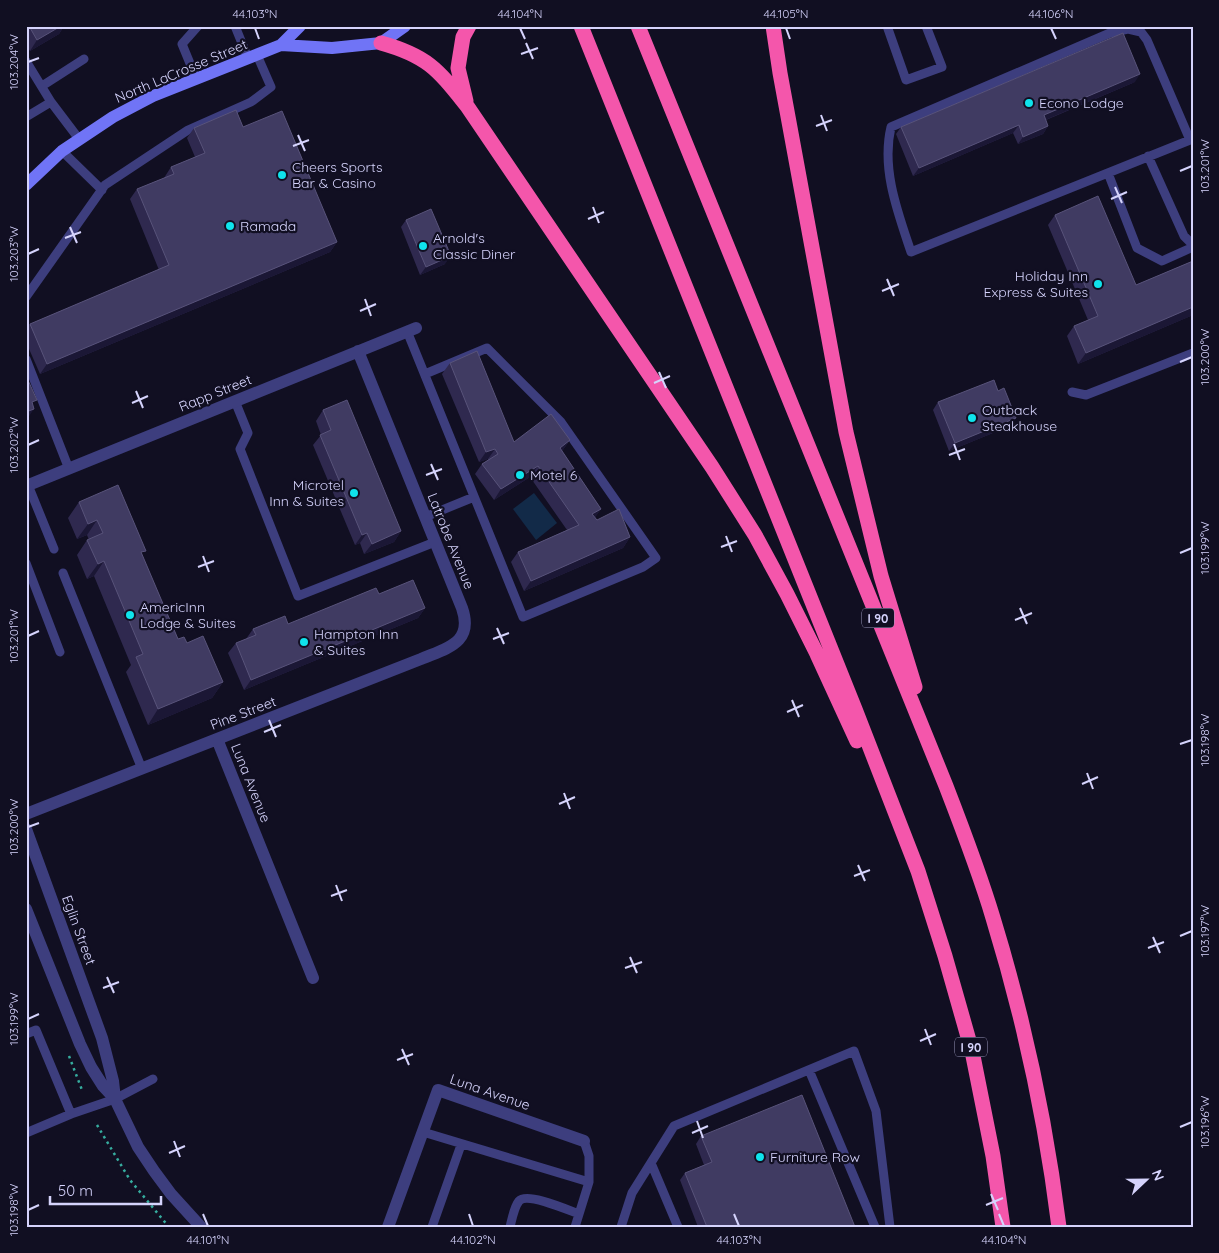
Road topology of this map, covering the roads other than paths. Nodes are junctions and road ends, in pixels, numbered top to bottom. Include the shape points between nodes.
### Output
1 (198, 26) edge
2 (235, 26) edge
3 (300, 26) edge
4 (405, 26) edge
5 (469, 26) edge
6 (581, 26) edge
7 (638, 26) edge
8 (773, 26) edge
9 (888, 26) edge
10 (926, 26) edge
11 (381, 43) junction
12 (281, 45) junction
13 (252, 57) junction
14 (84, 59) dead end
15 (26, 61) edge
16 (196, 78) junction
17 (42, 86) junction
18 (52, 102) junction
19 (467, 106) junction
20 (26, 117) edge
21 (79, 139) junction
22 (1191, 139) edge
23 (62, 151) junction
24 (1148, 156) junction
25 (1108, 173) junction
26 (26, 185) edge
27 (102, 190) junction
28 (1193, 246) edge
29 (26, 297) edge
30 (412, 329) joint
31 (358, 352) junction
32 (1193, 353) edge
33 (26, 359) edge
34 (425, 374) junction
35 (1072, 392) dead end
36 (235, 401) junction
37 (69, 469) junction
38 (27, 486) edge
39 (474, 497) junction
40 (425, 517) junction
41 (435, 542) junction
42 (54, 549) dead end
43 (26, 563) edge
44 (64, 573) dead end
45 (465, 632) joint
46 (60, 652) dead end
47 (217, 739) junction
48 (142, 768) junction
49 (946, 786) junction
50 (26, 814) edge
51 (26, 829) edge
52 (918, 871) junction
53 (26, 909) edge
54 (313, 978) dead end
55 (26, 1034) edge
56 (809, 1070) junction
57 (154, 1079) dead end
58 (115, 1099) junction
59 (71, 1114) junction
60 (423, 1132) junction
61 (26, 1133) edge
62 (584, 1141) joint
63 (461, 1145) junction
64 (651, 1163) junction
65 (588, 1182) junction
66 (579, 1214) junction
67 (201, 1227) edge
68 (388, 1227) edge
69 (432, 1227) edge
70 (510, 1227) edge
71 (575, 1227) edge
72 (621, 1227) edge
73 (678, 1227) edge
74 (875, 1227) edge
75 (890, 1227) edge
76 (1003, 1227) edge
77 (1059, 1227) edge

1 - 16 lane via 182,44
2 - 13 lane
3 - 12 main road, North LaCrosse Street
4 - 11 main road, North LaCrosse Street
5 - 19 highway via 463,37 458,68
6 - 52 highway, I 90
7 - 49 highway, I 90
8 - 49 highway via 854,468 881,576
9 - 10 lane via 906,80 942,67
11 - 12 main road, North LaCrosse Street via 332,48
11 - 19 highway via 427,61
12 - 13 main road, North LaCrosse Street
13 - 16 main road, North LaCrosse Street
13 - 27 lane via 271,88 251,102 188,130
14 - 17 lane
15 - 17 lane
16 - 21 main road, North LaCrosse Street via 132,106
17 - 18 lane
18 - 20 lane
18 - 21 lane
19 - 52 highway via 754,535 817,654
21 - 23 main road, North LaCrosse Street
22 - 24 lane
22 - 25 lane via 1147,40 1141,32 1128,29 1110,33 891,127 887,144 894,198 911,252
23 - 26 main road, North LaCrosse Street
23 - 27 lane
24 - 25 lane
24 - 28 lane via 1184,236
25 - 28 lane via 1138,248 1162,260
27 - 29 lane
30 - 31 street, Rapp Street
30 - 34 lane
31 - 36 street, Rapp Street
31 - 40 street, Latrobe Avenue
32 - 35 lane via 1086,395
33 - 37 lane
34 - 39 lane
34 - 39 lane via 487,348 561,422 656,558 643,567 522,617
36 - 37 street, Rapp Street
36 - 41 lane via 248,433 240,450 298,596
37 - 38 street, Rapp Street
38 - 42 lane
39 - 40 lane
40 - 41 street, Latrobe Avenue
41 - 45 street, Latrobe Avenue via 466,619
43 - 46 lane
44 - 48 lane
45 - 47 street, Pine Street via 445,649
47 - 48 street, Pine Street
47 - 54 street, Luna Avenue
48 - 50 street, Pine Street
49 - 77 highway, I 90 via 993,916 1017,1000 1036,1086
51 - 58 street, Eglin Street via 102,1038
52 - 76 highway, I 90 via 972,1051
53 - 58 street, Eglin Street via 80,1044 103,1086
55 - 59 lane via 36,1030
56 - 64 lane via 674,1126
56 - 74 lane
56 - 75 lane via 854,1052 876,1111
57 - 58 lane
58 - 59 lane
58 - 67 street, Eglin Street via 138,1147 154,1171
59 - 61 lane
60 - 62 street, Luna Avenue via 438,1090
60 - 63 lane
60 - 68 street, Luna Avenue
62 - 65 lane via 589,1156
63 - 65 lane
63 - 69 lane
64 - 72 lane via 632,1193
64 - 73 lane
65 - 66 lane
66 - 70 lane via 532,1198 522,1199
66 - 71 lane

